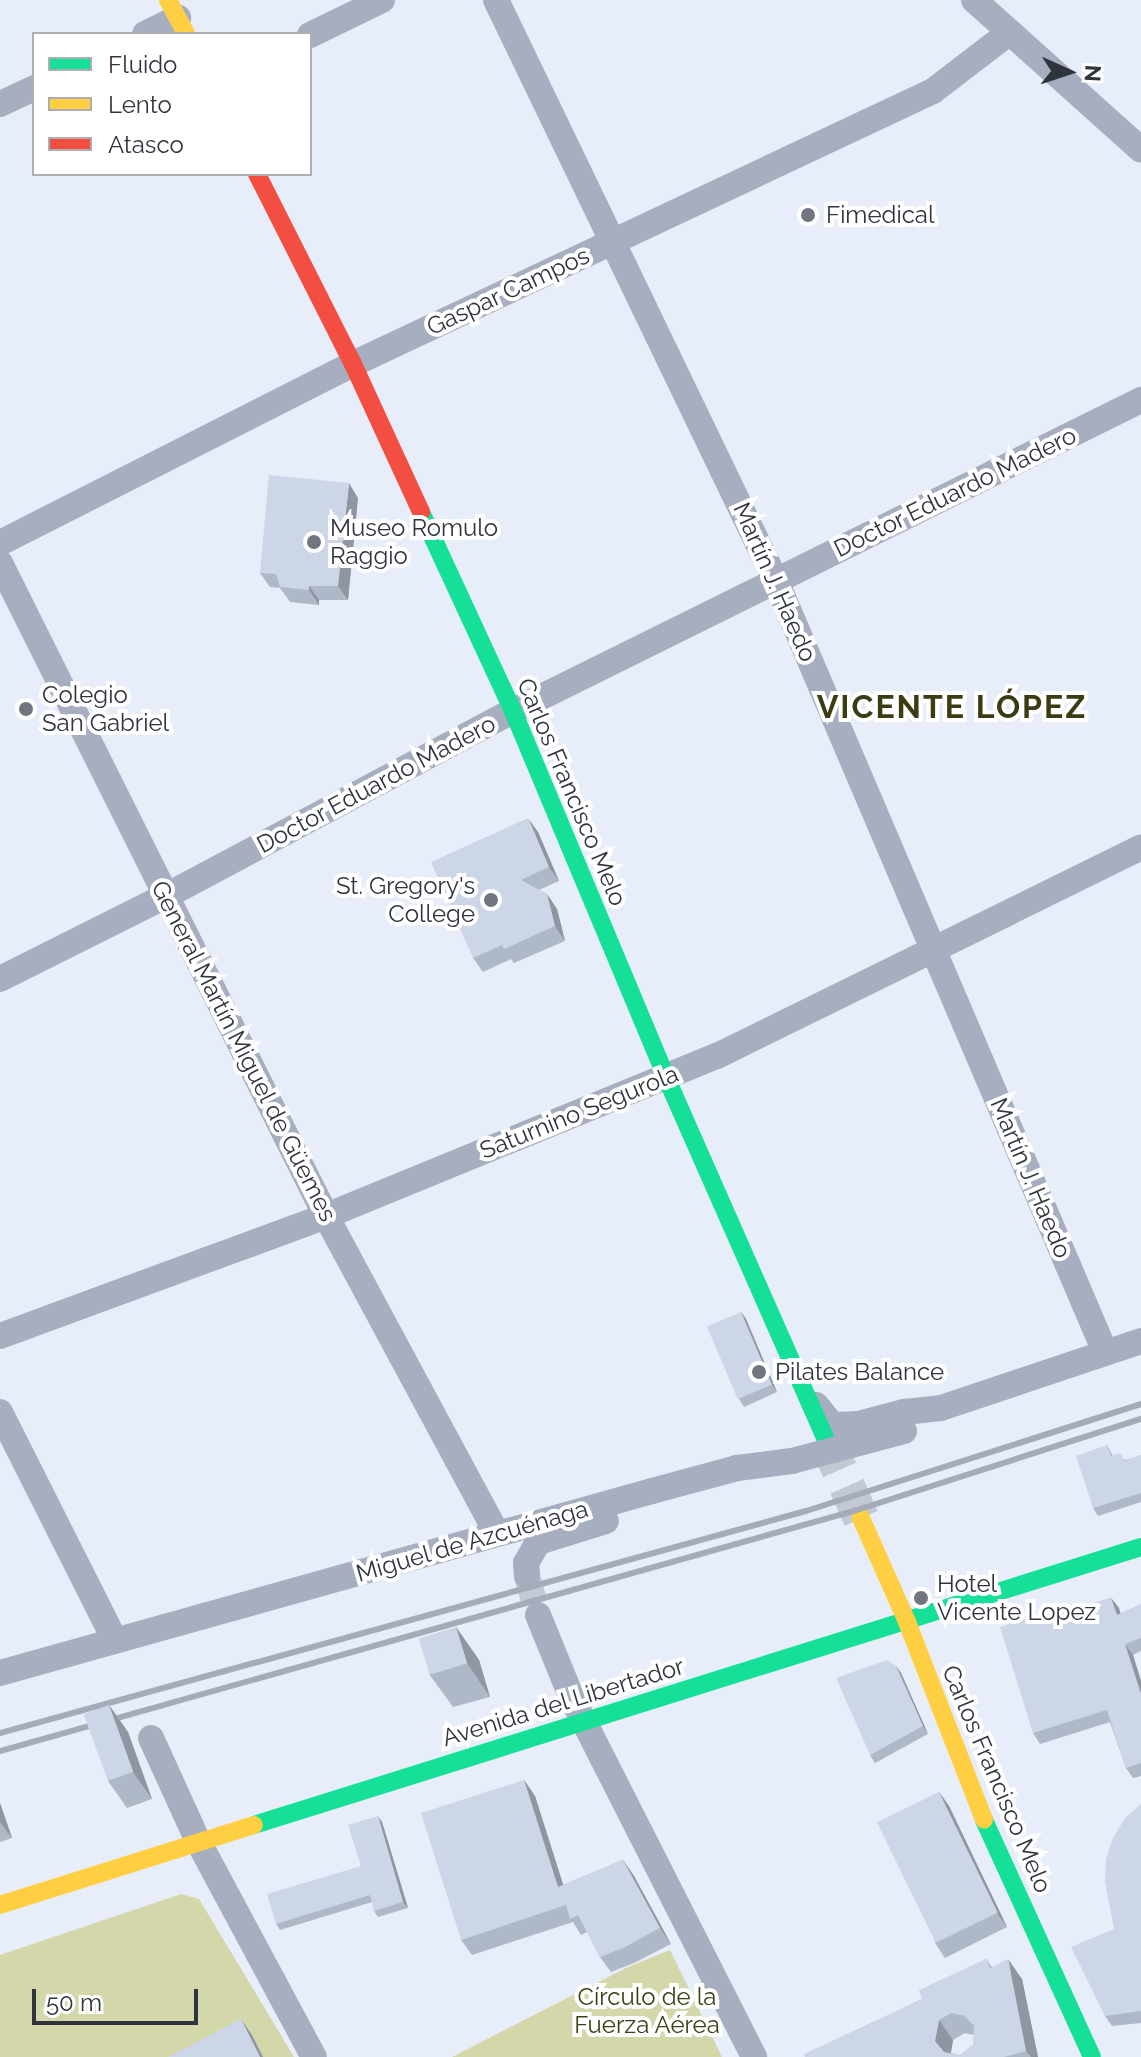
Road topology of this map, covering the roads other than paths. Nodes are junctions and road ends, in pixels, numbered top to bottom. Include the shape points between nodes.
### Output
1 (382, 0) edge
2 (496, 0) edge
3 (974, 0) edge
4 (177, 17) edge
5 (149, 32) edge
6 (1010, 32) junction
7 (312, 34) edge
8 (32, 89) edge
9 (0, 104) edge
10 (1141, 150) edge
11 (258, 176) edge
12 (615, 241) junction
13 (353, 364) junction
14 (1141, 400) edge
15 (0, 543) edge
16 (0, 563) edge
17 (776, 581) junction
18 (513, 711) junction
19 (1141, 847) edge
20 (166, 896) junction
21 (933, 950) junction
22 (0, 979) edge
23 (666, 1077) junction
24 (326, 1216) junction
25 (0, 1336) edge
26 (1141, 1341) edge
27 (1105, 1352) junction
28 (807, 1393) junction
29 (941, 1408) junction
30 (0, 1412) edge
31 (825, 1437) tunnel mouth
32 (652, 1491) junction
33 (861, 1518) tunnel mouth
34 (497, 1533) junction
35 (1141, 1547) edge
36 (527, 1576) tunnel mouth
37 (538, 1615) tunnel mouth
38 (907, 1622) junction
39 (115, 1641) junction
40 (0, 1673) edge
41 (585, 1720) junction
42 (151, 1738) dead end
43 (198, 1841) junction
44 (0, 1905) edge
45 (314, 2057) edge
46 (754, 2057) edge
47 (1092, 2057) edge

1 - 7 street
2 - 12 street, Martín J. Haedo
3 - 6 street
4 - 5 street
6 - 10 street
6 - 12 street, Gaspar Campos via 933,91
8 - 9 street
11 - 13 street, Carlos Francisco Melo
12 - 13 street, Gaspar Campos
12 - 17 street, Martín J. Haedo
13 - 15 street, Gaspar Campos
13 - 18 street, Carlos Francisco Melo
14 - 17 street, Doctor Eduardo Madero
16 - 20 street, General Martín Miguel de Güemes
17 - 18 street, Doctor Eduardo Madero
17 - 21 street, Martín J. Haedo
18 - 20 street, Doctor Eduardo Madero
18 - 23 street, Carlos Francisco Melo
19 - 21 street, Saturnino Segurola
20 - 22 street, Doctor Eduardo Madero
20 - 24 street, General Martín Miguel de Güemes
21 - 23 street, Saturnino Segurola
21 - 27 street, Martín J. Haedo
23 - 24 street, Saturnino Segurola
23 - 28 street, Carlos Francisco Melo
24 - 25 street, Saturnino Segurola
24 - 34 street, General Martín Miguel de Güemes
26 - 27 street, Miguel de Azcuénaga
27 - 29 street, Miguel de Azcuénaga
28 - 29 street, Miguel de Azcuénaga via 828,1422 838,1427
28 - 31 street, Carlos Francisco Melo
29 - 32 street, Miguel de Azcuénaga, bridge via 904,1431
30 - 39 street
32 - 34 street, Miguel de Azcuénaga
32 - 36 street via 609,1520 538,1542 526,1563
33 - 38 street, Carlos Francisco Melo
34 - 39 street, Miguel de Azcuénaga
35 - 38 street, Avenida del Libertador
37 - 41 street
38 - 41 street, Avenida del Libertador
38 - 47 street, Carlos Francisco Melo via 982,1816
39 - 40 street, Miguel de Azcuénaga
41 - 43 street, Avenida del Libertador
41 - 46 street
42 - 43 street
43 - 44 street, Avenida del Libertador
43 - 45 street

